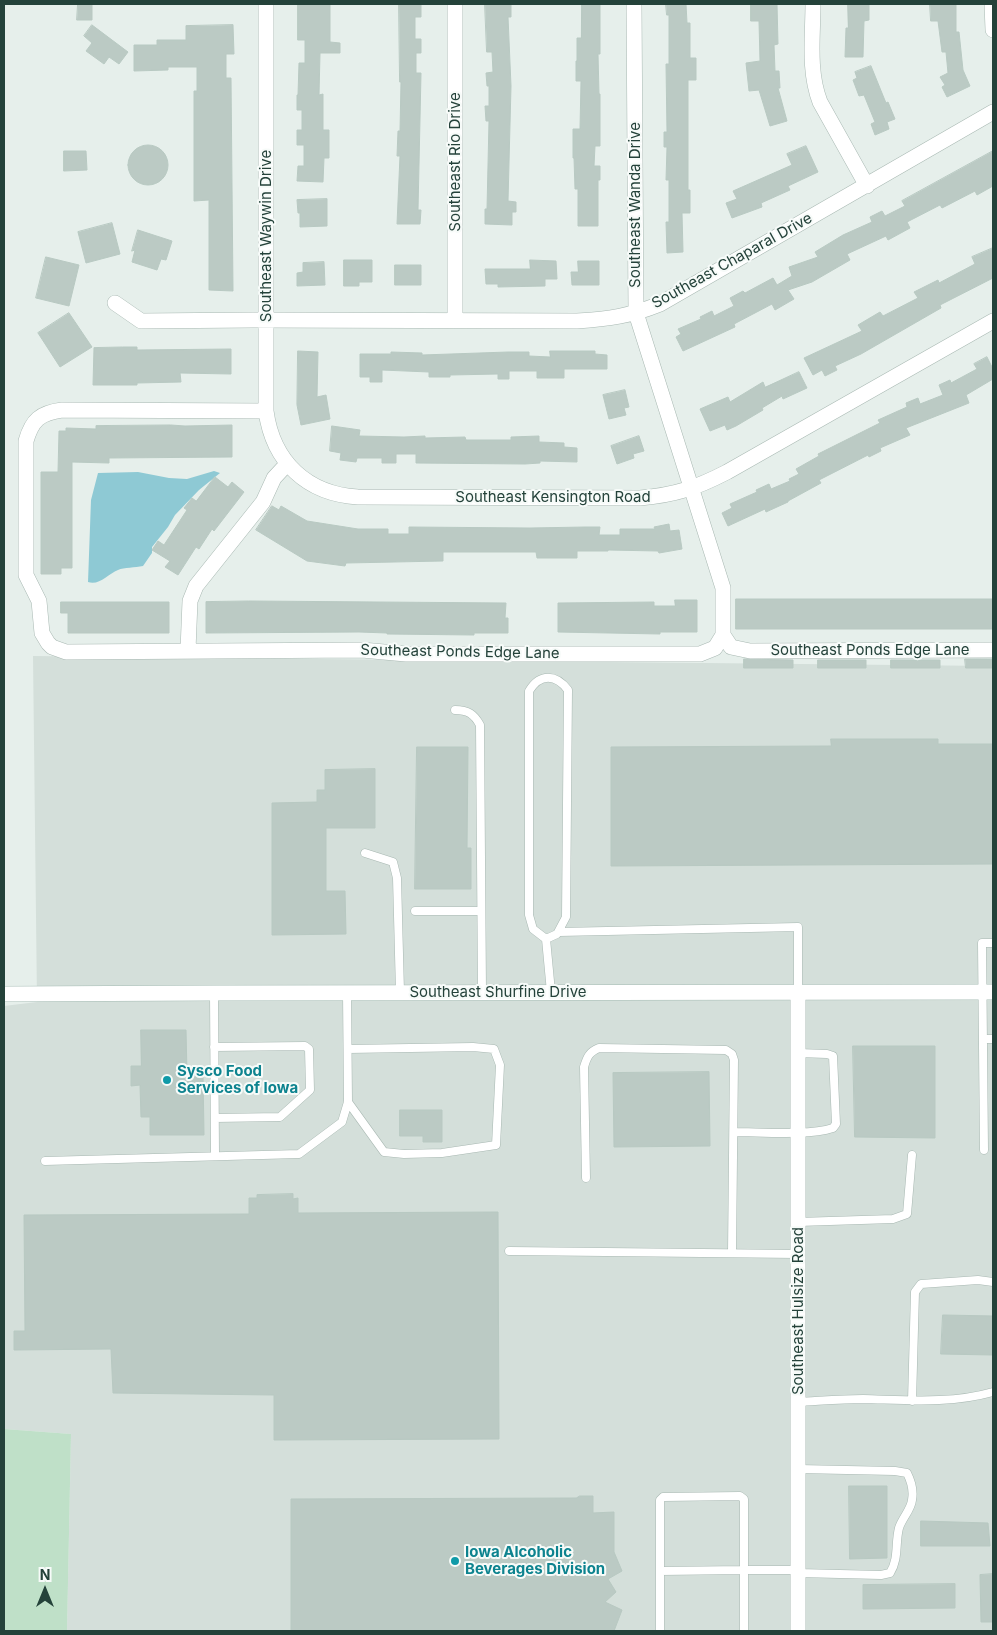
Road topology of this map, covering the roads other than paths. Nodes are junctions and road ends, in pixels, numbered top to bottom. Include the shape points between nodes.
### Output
1 (266, 4) edge
2 (455, 4) edge
3 (634, 4) edge
4 (813, 4) edge
5 (992, 4) edge
6 (993, 30) edge
7 (993, 112) edge
8 (866, 186) junction
9 (115, 303) dead end
10 (636, 313) junction
11 (266, 320) junction
12 (455, 320) junction
13 (993, 321) edge
14 (266, 411) junction
15 (287, 464) junction
16 (690, 489) junction
17 (723, 635) junction
18 (188, 650) junction
19 (993, 650) edge
20 (455, 710) dead end
21 (365, 853) dead end
22 (415, 911) dead end
23 (481, 911) junction
24 (559, 932) junction
25 (546, 939) junction
26 (993, 943) edge
27 (798, 991) junction
28 (214, 992) junction
29 (347, 992) junction
30 (400, 992) junction
31 (482, 992) junction
32 (550, 992) junction
33 (988, 992) edge
34 (4, 994) edge
35 (983, 1039) junction
36 (993, 1039) edge
37 (214, 1047) junction
38 (348, 1048) junction
39 (798, 1053) junction
40 (348, 1102) junction
41 (215, 1118) junction
42 (734, 1132) junction
43 (798, 1132) junction
44 (984, 1150) dead end
45 (215, 1155) junction
46 (912, 1155) dead end
47 (45, 1161) dead end
48 (586, 1178) dead end
49 (798, 1222) junction
50 (509, 1251) dead end
51 (732, 1253) junction
52 (798, 1254) junction
53 (993, 1282) edge
54 (993, 1392) edge
55 (912, 1401) junction
56 (798, 1402) junction
57 (798, 1469) junction
58 (744, 1570) junction
59 (660, 1571) junction
60 (798, 1572) junction
61 (660, 1631) edge
62 (744, 1631) edge
63 (798, 1631) edge

1 - 11 street, Southeast Waywin Drive
2 - 12 street, Southeast Rio Drive
3 - 10 street, Southeast Wanda Drive
4 - 8 street via 816,92
5 - 6 street
7 - 8 street, Southeast Chaparal Drive
8 - 10 street, Southeast Chaparal Drive via 660,304
9 - 11 street, Southeast Chaparal Drive via 141,322
10 - 12 street, Southeast Chaparal Drive via 604,320
10 - 16 street, Southeast Wanda Drive
11 - 12 street, Southeast Chaparal Drive
11 - 14 street, Southeast Waywin Drive
13 - 16 street, Southeast Kensington Road via 832,414
14 - 15 street, Southeast Waywin Drive via 273,441
14 - 18 street, Southeast Ponds Edge Lane via 62,410 42,416 29,430 26,442 26,574 39,601 42,633 48,643 66,652
15 - 16 street, Southeast Kensington Road via 320,488 358,498 640,498
15 - 18 street via 274,478 264,502 196,586 190,601
16 - 17 street via 723,588
17 - 18 street, Southeast Ponds Edge Lane via 715,648 700,654
17 - 19 street, Southeast Ponds Edge Lane via 731,647 750,651
20 - 23 lane via 466,710 476,717 480,725
21 - 30 lane via 393,862 397,878
22 - 23 lane
23 - 31 lane
24 - 25 lane
24 - 25 lane via 566,917 568,690 562,681 553,678 541,679 529,691 529,916 533,929
24 - 27 lane via 798,927
25 - 32 lane
26 - 33 lane via 982,943
27 - 32 street, Southeast Shurfine Drive
27 - 33 street, Southeast Shurfine Drive
27 - 39 street, Southeast Hulsize Road
28 - 29 street, Southeast Shurfine Drive
28 - 34 street, Southeast Shurfine Drive
28 - 37 lane
29 - 30 street, Southeast Shurfine Drive
29 - 38 lane
30 - 31 street, Southeast Shurfine Drive
31 - 32 street, Southeast Shurfine Drive
33 - 35 lane
35 - 36 lane
35 - 44 lane
37 - 41 lane
37 - 41 lane via 305,1046 309,1049 310,1090 280,1117
38 - 40 lane
38 - 40 lane via 494,1049 500,1065 496,1145 442,1153 384,1152
39 - 43 street, Southeast Hulsize Road
39 - 43 lane via 833,1056 836,1124 827,1130
40 - 45 lane via 342,1122 299,1154
41 - 45 lane
42 - 43 lane
42 - 48 lane via 734,1060 726,1050 599,1048 592,1051 584,1067
42 - 51 lane
43 - 49 street, Southeast Hulsize Road
45 - 47 lane
46 - 49 lane via 907,1214 893,1219
49 - 52 street, Southeast Hulsize Road
50 - 51 lane
51 - 52 lane
52 - 56 street, Southeast Hulsize Road
53 - 55 lane via 921,1284 915,1292
54 - 55 lane via 972,1398
55 - 56 lane
56 - 57 street, Southeast Hulsize Road
57 - 60 street, Southeast Hulsize Road
57 - 60 lane via 907,1473 912,1482 912,1500 899,1526 896,1565 890,1573
58 - 59 lane
58 - 59 lane via 744,1499 740,1496 663,1497 660,1500
58 - 60 lane
58 - 62 lane
59 - 61 lane
60 - 63 street, Southeast Hulsize Road

